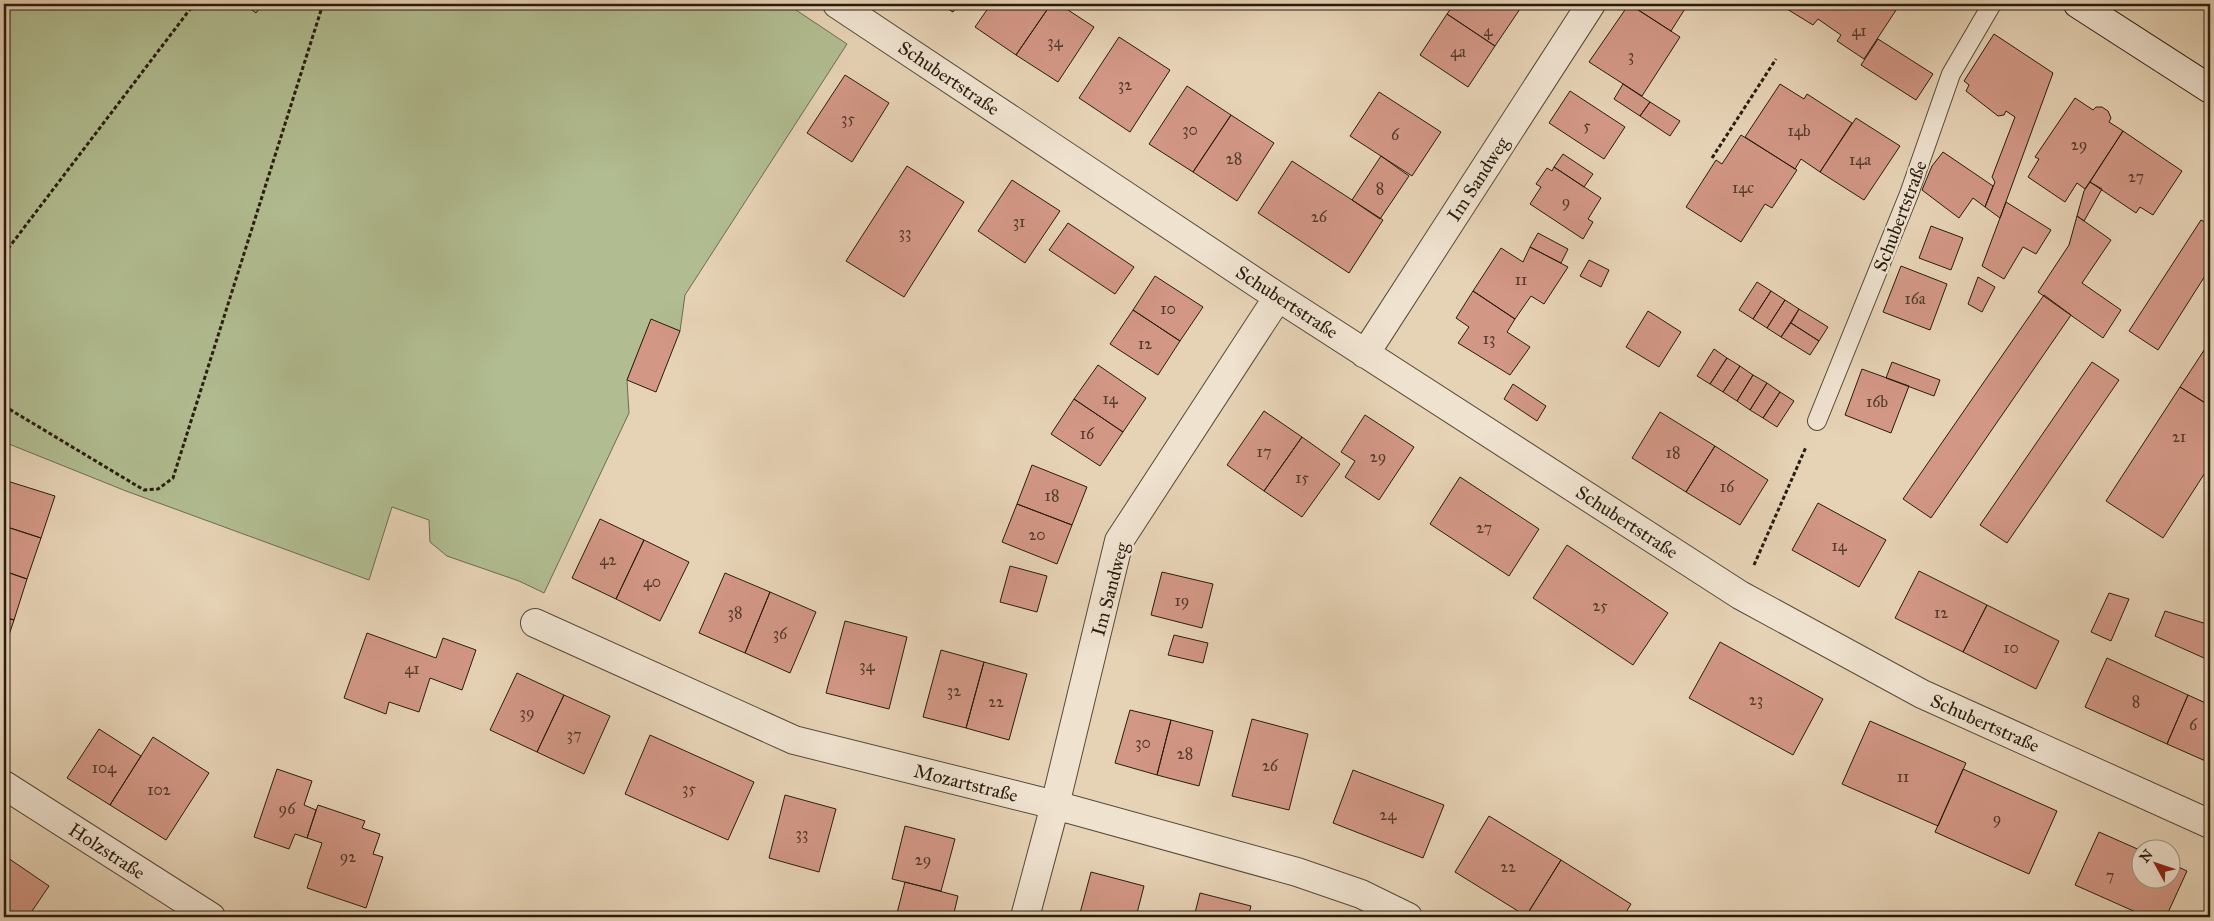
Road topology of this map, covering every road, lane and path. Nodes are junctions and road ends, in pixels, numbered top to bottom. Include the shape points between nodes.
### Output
1 (194, 4) edge
2 (323, 4) edge
3 (837, 4) edge
4 (1591, 4) edge
5 (1992, 4) edge
6 (2078, 4) edge
7 (1776, 58) dead end
8 (2210, 89) edge
9 (1712, 158) dead end
10 (4, 254) edge
11 (1278, 297) junction
12 (1366, 354) junction
13 (4, 406) edge
14 (1817, 421) joint
15 (1740, 596) junction
16 (535, 623) dead end
17 (4, 785) edge
18 (1055, 805) junction
19 (2210, 824) edge
20 (211, 917) edge
21 (1025, 917) edge
22 (1408, 917) edge

1 - 10 path
2 - 13 path via 173,478 158,489 144,490
3 - 11 street, Schubertstraße
4 - 12 street, Im Sandweg
5 - 14 lane, Schubertstraße via 1951,74 1909,194
6 - 8 street
7 - 9 path
11 - 12 street, Schubertstraße
11 - 18 street, Im Sandweg via 1119,542
12 - 15 street, Schubertstraße
14 - 15 path
15 - 19 street, Schubertstraße via 1922,694
16 - 18 street, Mozartstraße via 794,740
17 - 20 street, Holzstraße
18 - 21 street, Im Sandweg
18 - 22 street, Mozartstraße via 1297,872 1361,894

